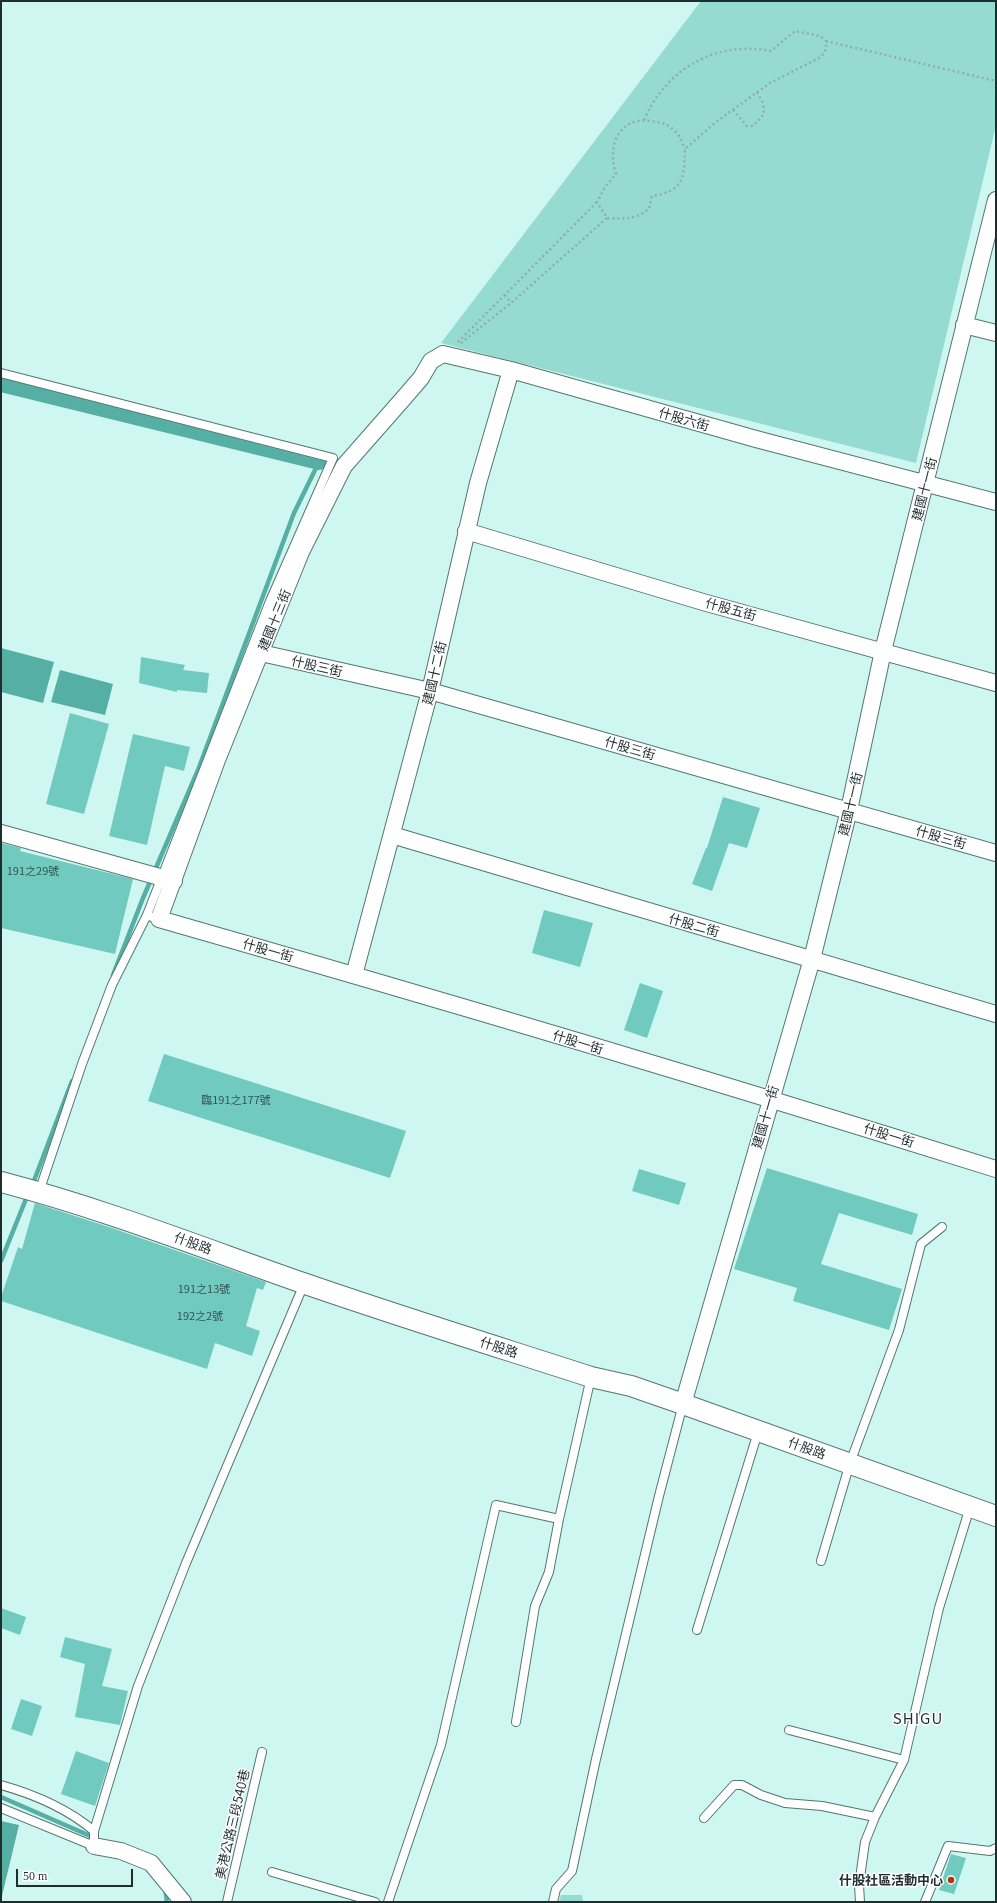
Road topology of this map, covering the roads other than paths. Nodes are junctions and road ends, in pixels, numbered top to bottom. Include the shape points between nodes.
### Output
1 (996, 200) edge
2 (964, 325) junction
3 (996, 333) edge
4 (444, 354) joint
5 (511, 370) junction
6 (1, 373) edge
7 (926, 484) junction
8 (996, 502) edge
9 (466, 531) junction
10 (883, 650) junction
11 (261, 653) junction
12 (996, 683) edge
13 (430, 691) junction
14 (849, 810) junction
15 (1, 833) edge
16 (392, 835) junction
17 (996, 853) edge
18 (167, 879) junction
19 (153, 917) junction
20 (812, 959) junction
21 (354, 975) junction
22 (996, 1014) edge
23 (770, 1099) junction
24 (996, 1168) edge
25 (1, 1182) edge
26 (39, 1192) junction
27 (942, 1227) dead end
28 (304, 1283) junction
29 (591, 1377) junction
30 (683, 1404) junction
31 (758, 1430) junction
32 (850, 1463) junction
33 (970, 1506) junction
34 (996, 1516) edge
35 (559, 1519) junction
36 (821, 1561) dead end
37 (697, 1630) dead end
38 (516, 1722) dead end
39 (789, 1730) dead end
40 (262, 1752) dead end
41 (904, 1760) junction
42 (1, 1785) edge
43 (1, 1808) edge
44 (875, 1817) junction
45 (704, 1818) dead end
46 (94, 1838) junction
47 (996, 1848) edge
48 (272, 1872) dead end
49 (183, 1902) edge
50 (227, 1902) edge
51 (375, 1902) edge
52 (388, 1902) edge
53 (553, 1902) edge
54 (860, 1902) edge
55 (925, 1902) edge

1 - 2 street, 建國十一街
2 - 3 street
2 - 7 street, 建國十一街
4 - 5 street, 什股六街
4 - 11 street, 建國十三街 via 431,361 402,400 344,466 301,552
5 - 7 street, 什股六街
5 - 9 street, 建國十二街
6 - 18 lane via 333,458 270,601
7 - 8 street, 什股六街
7 - 10 street, 建國十一街
9 - 10 street, 什股五街 via 703,602
9 - 13 street, 建國十二街
10 - 12 street, 什股五街
10 - 14 street, 建國十一街
11 - 13 street, 什股三街
11 - 18 street, 建國十三街
13 - 14 street, 什股三街
13 - 16 street, 建國十二街
14 - 17 street, 什股三街
14 - 20 street, 建國十一街
15 - 18 street
16 - 20 street, 什股二街
16 - 21 street, 建國十二街
18 - 19 street, 建國十三街
19 - 21 street, 什股一街
19 - 26 lane via 112,986 82,1064
20 - 22 street, 什股二街
20 - 23 street, 建國十一街
21 - 23 street, 什股一街
23 - 24 street, 什股一街
23 - 30 street, 建國十一街
25 - 26 street, 什股路
26 - 28 street, 什股路 via 175,1236
27 - 32 lane via 921,1244 900,1330
28 - 29 street, 什股路
28 - 46 lane via 186,1563 138,1686
29 - 30 street, 什股路 via 631,1386
29 - 35 lane
30 - 31 street, 什股路
30 - 53 lane via 572,1871 556,1889
31 - 32 street, 什股路
31 - 37 lane
32 - 33 street, 什股路
32 - 36 lane
33 - 34 street, 什股路
33 - 41 lane via 939,1608
35 - 38 lane via 549,1572 535,1606
35 - 52 lane via 496,1505 441,1745
39 - 41 lane
40 - 50 lane, 美港公路三段540巷
41 - 44 lane
42 - 46 lane via 77,1817
43 - 46 lane
44 - 45 lane via 822,1806 785,1803 742,1785 734,1785
44 - 54 lane via 864,1842 859,1885
46 - 49 street via 151,1863
47 - 55 lane via 990,1851 948,1846
48 - 51 lane

